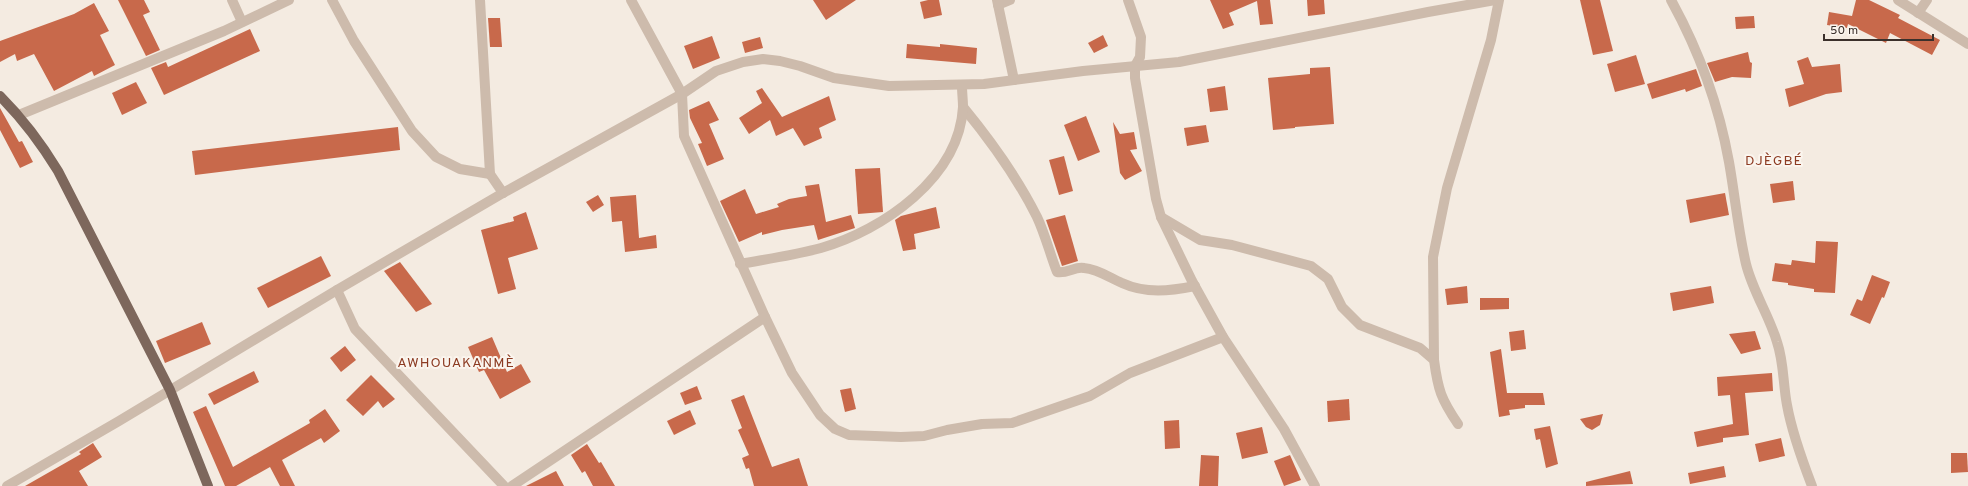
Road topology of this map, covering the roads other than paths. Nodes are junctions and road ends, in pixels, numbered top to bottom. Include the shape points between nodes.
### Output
1 (232, 0) edge
2 (289, 0) edge
3 (332, 0) edge
4 (480, 0) edge
5 (632, 0) edge
6 (1010, 0) edge
7 (1128, 0) edge
8 (1495, 0) edge
9 (1500, 0) edge
10 (1671, 0) edge
11 (1898, 0) edge
12 (1927, 0) edge
13 (998, 2) edge
14 (1918, 13) junction
15 (242, 22) junction
16 (1968, 44) edge
17 (1136, 66) junction
18 (1014, 80) junction
19 (962, 86) junction
20 (682, 94) junction
21 (0, 96) edge
22 (963, 107) junction
23 (20, 116) junction
24 (490, 174) junction
25 (503, 193) junction
26 (1161, 217) junction
27 (740, 264) junction
28 (1195, 286) junction
29 (337, 290) junction
30 (765, 317) junction
31 (1223, 337) junction
32 (1434, 360) junction
33 (170, 390) junction
34 (1458, 424) dead end
35 (7, 486) edge
36 (208, 486) edge
37 (504, 486) edge
38 (512, 486) edge
39 (1315, 486) edge
40 (1812, 486) edge

1 - 15 street
2 - 15 street
3 - 24 street via 376,78 412,132 436,157 460,169
4 - 24 street
5 - 20 street
6 - 13 street
7 - 17 street via 1141,37 1140,57
8 - 17 street via 1414,14 1216,56
9 - 32 street via 1491,40 1447,188 1433,257
10 - 40 street via 1698,58 1721,131 1729,161 1746,264 1778,344 1787,405 1796,441
11 - 14 street
12 - 14 street
13 - 18 street
14 - 16 street
15 - 23 street
17 - 18 street
17 - 26 street via 1136,90
18 - 19 street
19 - 20 street via 889,86 855,82 834,78 800,66 763,59 743,62 716,71
19 - 22 street
20 - 25 street
20 - 27 street via 684,136
21 - 23 main road
22 - 27 street via 958,131 933,178 914,198 895,212 850,238 820,248
22 - 28 street via 989,138 1022,189 1037,218 1057,272 1083,267 1147,291
23 - 33 main road via 44,147 58,171
24 - 25 street
25 - 29 street
26 - 28 street
26 - 32 street via 1200,240 1232,245 1311,266 1328,279 1342,307 1360,325 1420,348
27 - 30 street
28 - 31 street
29 - 33 street
29 - 37 street via 354,330
30 - 31 street via 792,373 820,415 835,429 849,435 874,437 924,436 982,424 1012,423 1090,396 1130,373
30 - 38 street
31 - 39 street via 1284,429
32 - 34 street via 1437,382 1444,403
33 - 35 street
33 - 36 main road

